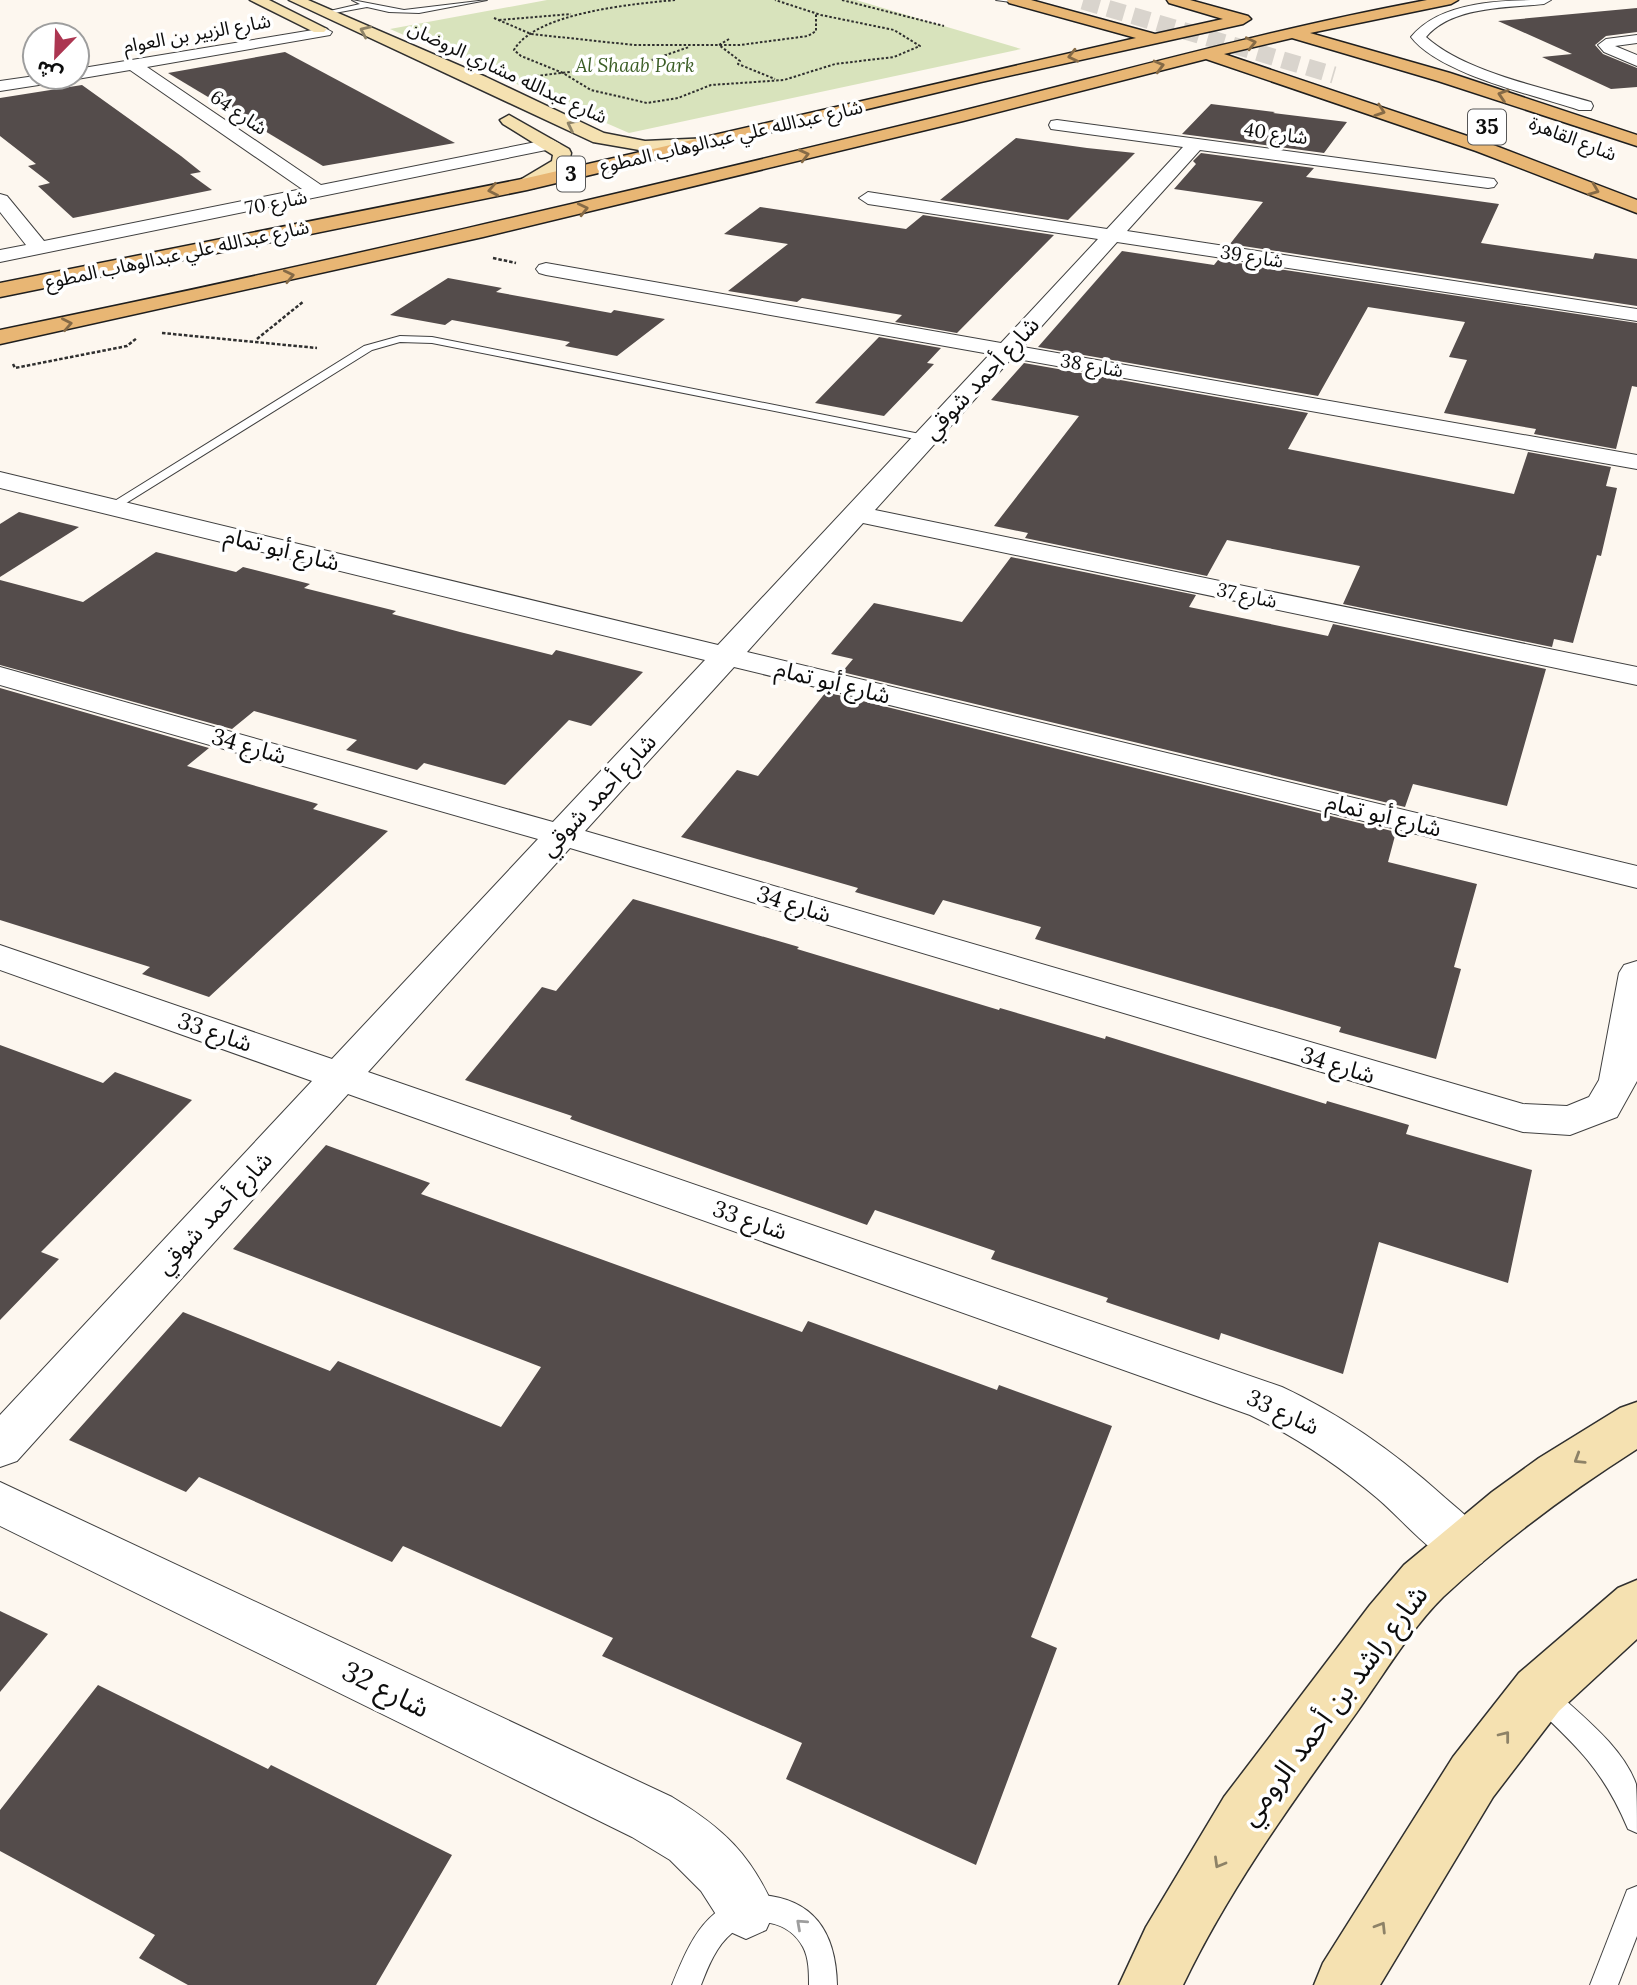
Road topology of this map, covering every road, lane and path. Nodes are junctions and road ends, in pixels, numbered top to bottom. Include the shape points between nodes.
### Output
1 (257, 0) edge
2 (355, 0) edge
3 (484, 0) edge
4 (673, 0) edge
5 (775, 0) edge
6 (842, 0) edge
7 (999, 0) edge
8 (1174, 0) edge
9 (1544, 0) edge
10 (1016, 1) edge
11 (1447, 1) edge
12 (301, 2) edge
13 (366, 5) junction
14 (676, 6) dead end
15 (327, 8) junction
16 (575, 13) junction
17 (816, 13) junction
18 (488, 15) dead end
19 (1249, 18) junction
20 (499, 20) junction
21 (1406, 25) dead end
22 (944, 26) dead end
23 (1051, 26) dead end
24 (1294, 33) junction
25 (531, 34) junction
26 (331, 35) joint
27 (1154, 38) junction
28 (729, 39) dead end
29 (1637, 39) edge
30 (719, 45) junction
31 (693, 46) junction
32 (1046, 47) dead end
33 (1402, 49) dead end
34 (1208, 54) junction
35 (1637, 61) edge
36 (134, 65) junction
37 (1363, 68) tunnel mouth
38 (91, 72) edge
39 (563, 73) junction
40 (981, 77) junction
41 (1444, 77) junction
42 (779, 80) junction
43 (480, 81) junction
44 (1166, 82) dead end
45 (21, 83) edge
46 (1246, 85) dead end
47 (0, 86) edge
48 (1045, 96) junction
49 (1336, 96) junction
50 (1585, 106) dead end
51 (544, 112) junction
52 (1057, 125) dead end
53 (1540, 128) dead end
54 (1637, 141) edge
55 (710, 143) junction
56 (551, 144) junction
57 (1196, 144) junction
58 (1488, 183) dead end
59 (527, 184) junction
60 (320, 193) junction
61 (868, 198) dead end
62 (0, 200) edge
63 (1637, 207) edge
64 (1112, 235) junction
65 (40, 248) junction
66 (0, 256) edge
67 (488, 257) dead end
68 (546, 269) joint
69 (0, 290) edge
70 (306, 299) dead end
71 (1637, 315) edge
72 (152, 332) dead end
73 (142, 335) dead end
74 (0, 337) edge
75 (256, 340) junction
76 (1006, 350) junction
77 (358, 354) junction
78 (15, 368) dead end
79 (925, 438) junction
80 (1637, 461) edge
81 (0, 480) edge
82 (29, 487) junction
83 (0, 504) edge
84 (111, 507) junction
85 (856, 514) junction
86 (725, 656) junction
87 (0, 676) edge
88 (1637, 676) edge
89 (562, 835) junction
90 (1637, 877) edge
91 (0, 957) edge
92 (1637, 973) edge
93 (1628, 1074) edge
94 (341, 1075) junction
95 (1637, 1423) edge
96 (0, 1447) edge
97 (0, 1503) edge
98 (1465, 1546) junction
99 (1637, 1605) edge
100 (1539, 1692) junction
101 (1637, 1820) edge
102 (1637, 1900) edge
103 (746, 1910) junction
104 (686, 1985) edge
105 (823, 1985) edge
106 (1150, 1985) edge
107 (1345, 1985) edge
108 (1604, 1985) edge

1 - 26 street
2 - 13 lane
3 - 13 lane via 405,13
4 - 14 path
4 - 16 path
5 - 17 path
6 - 22 path
7 - 10 lane
8 - 19 main road
9 - 50 street via 1452,14 1432,21 1418,37 1423,44 1472,67
10 - 23 main road
10 - 27 main road
11 - 21 main road
11 - 24 main road, 3
12 - 15 street, شارع عبدالله مشاري الروضان
13 - 15 lane
43 -> 15 street, شارع عبدالله مشاري الروضان
16 - 20 path
16 - 25 path
17 - 30 path via 816,31 808,36
17 - 42 path via 894,30 920,46 894,57 835,64
18 - 20 path
19 - 24 main road
19 - 27 main road, شارع عبدالله علي عبدالوهاب المطوع / 3
20 - 25 path
34 -> 24 main road, 3
24 - 41 main road
25 - 31 path
25 - 39 path via 514,50
26 - 36 street, شارع الزبير بن العوام
27 - 34 main road
27 -> 40 main road, شارع عبدالله علي عبدالوهاب المطوع / 3
28 - 30 path
29 - 35 street via 1606,46
30 - 31 path
30 - 42 path via 734,54 743,67
31 - 39 path via 643,62
32 - 40 main road
33 - 41 main road
48 -> 34 main road, شارع عبدالله علي عبدالوهاب المطوع / 3
34 - 49 main road
36 - 38 street, شارع الزبير بن العوام
36 - 60 street, شارع 64
37 - 53 main road, شارع القاهرة / 35
39 - 42 path via 591,90 648,103 711,85
39 - 43 path
40 - 55 main road, شارع عبدالله علي عبدالوهاب المطوع / 3
54 -> 41 main road
43 - 51 street, شارع عبدالله مشاري الروضان
44 - 48 main road
45 - 47 street
46 - 49 main road
74 -> 48 main road, شارع عبدالله علي عبدالوهاب المطوع / 3 via 422,246
49 -> 63 main road
55 -> 51 street, شارع عبدالله مشاري الروضان via 619,143
51 - 56 street, شارع عبدالله مشاري الروضان via 527,117 498,114
52 - 57 street, شارع 40
55 - 59 main road, شارع عبدالله علي عبدالوهاب المطوع / 3
56 - 59 street via 562,153 561,164
56 - 60 street, شارع 70
57 - 58 street, شارع 40
57 - 64 street, شارع أحمد شوقي
59 -> 69 main road, شارع عبدالله علي عبدالوهاب المطوع / 3
60 - 65 street, شارع 70
61 - 64 street, شارع 39
62 - 65 street
64 - 71 street, شارع 39
64 - 76 street, شارع أحمد شوقي
65 - 66 street, شارع 70
67 - 68 path
68 - 76 street, شارع 38
70 - 75 path
72 - 75 path
73 - 78 path via 127,346
75 - 77 path
76 - 79 street, شارع أحمد شوقي
76 - 80 street, شارع 38
77 - 79 lane via 387,341 422,338
77 - 84 lane
79 - 85 street, شارع أحمد شوقي
81 - 82 street, شارع أبو تمام
82 - 83 street
82 - 84 street, شارع أبو تمام
84 - 86 street, شارع أبو تمام
85 - 86 street, شارع أحمد شوقي
85 - 88 street, شارع 37
86 - 89 street, شارع أحمد شوقي
86 - 90 street, شارع أبو تمام
87 - 89 street, شارع 34
89 - 93 street, شارع 34 via 1504,1114 1553,1121 1589,1115 1604,1107
89 - 94 street, شارع أحمد شوقي
91 - 94 street, شارع 33
92 - 93 street
94 - 96 street, شارع أحمد شوقي
94 - 98 street, شارع 33 via 1266,1401 1301,1416 1350,1448
95 -> 98 street, شارع راشد بن أحمد الرومي via 1557,1473
97 - 103 street, شارع 32 via 652,1817 690,1840 721,1871
98 -> 106 street, شارع راشد بن أحمد الرومي via 1423,1582 1389,1623 1245,1818
99 - 100 street
100 - 101 lane via 1599,1750 1619,1777
107 -> 100 street via 1473,1777
102 - 108 lane
103 - 104 lane via 724,1922 707,1943
105 -> 103 lane via 823,1961 813,1936 795,1917 771,1908

